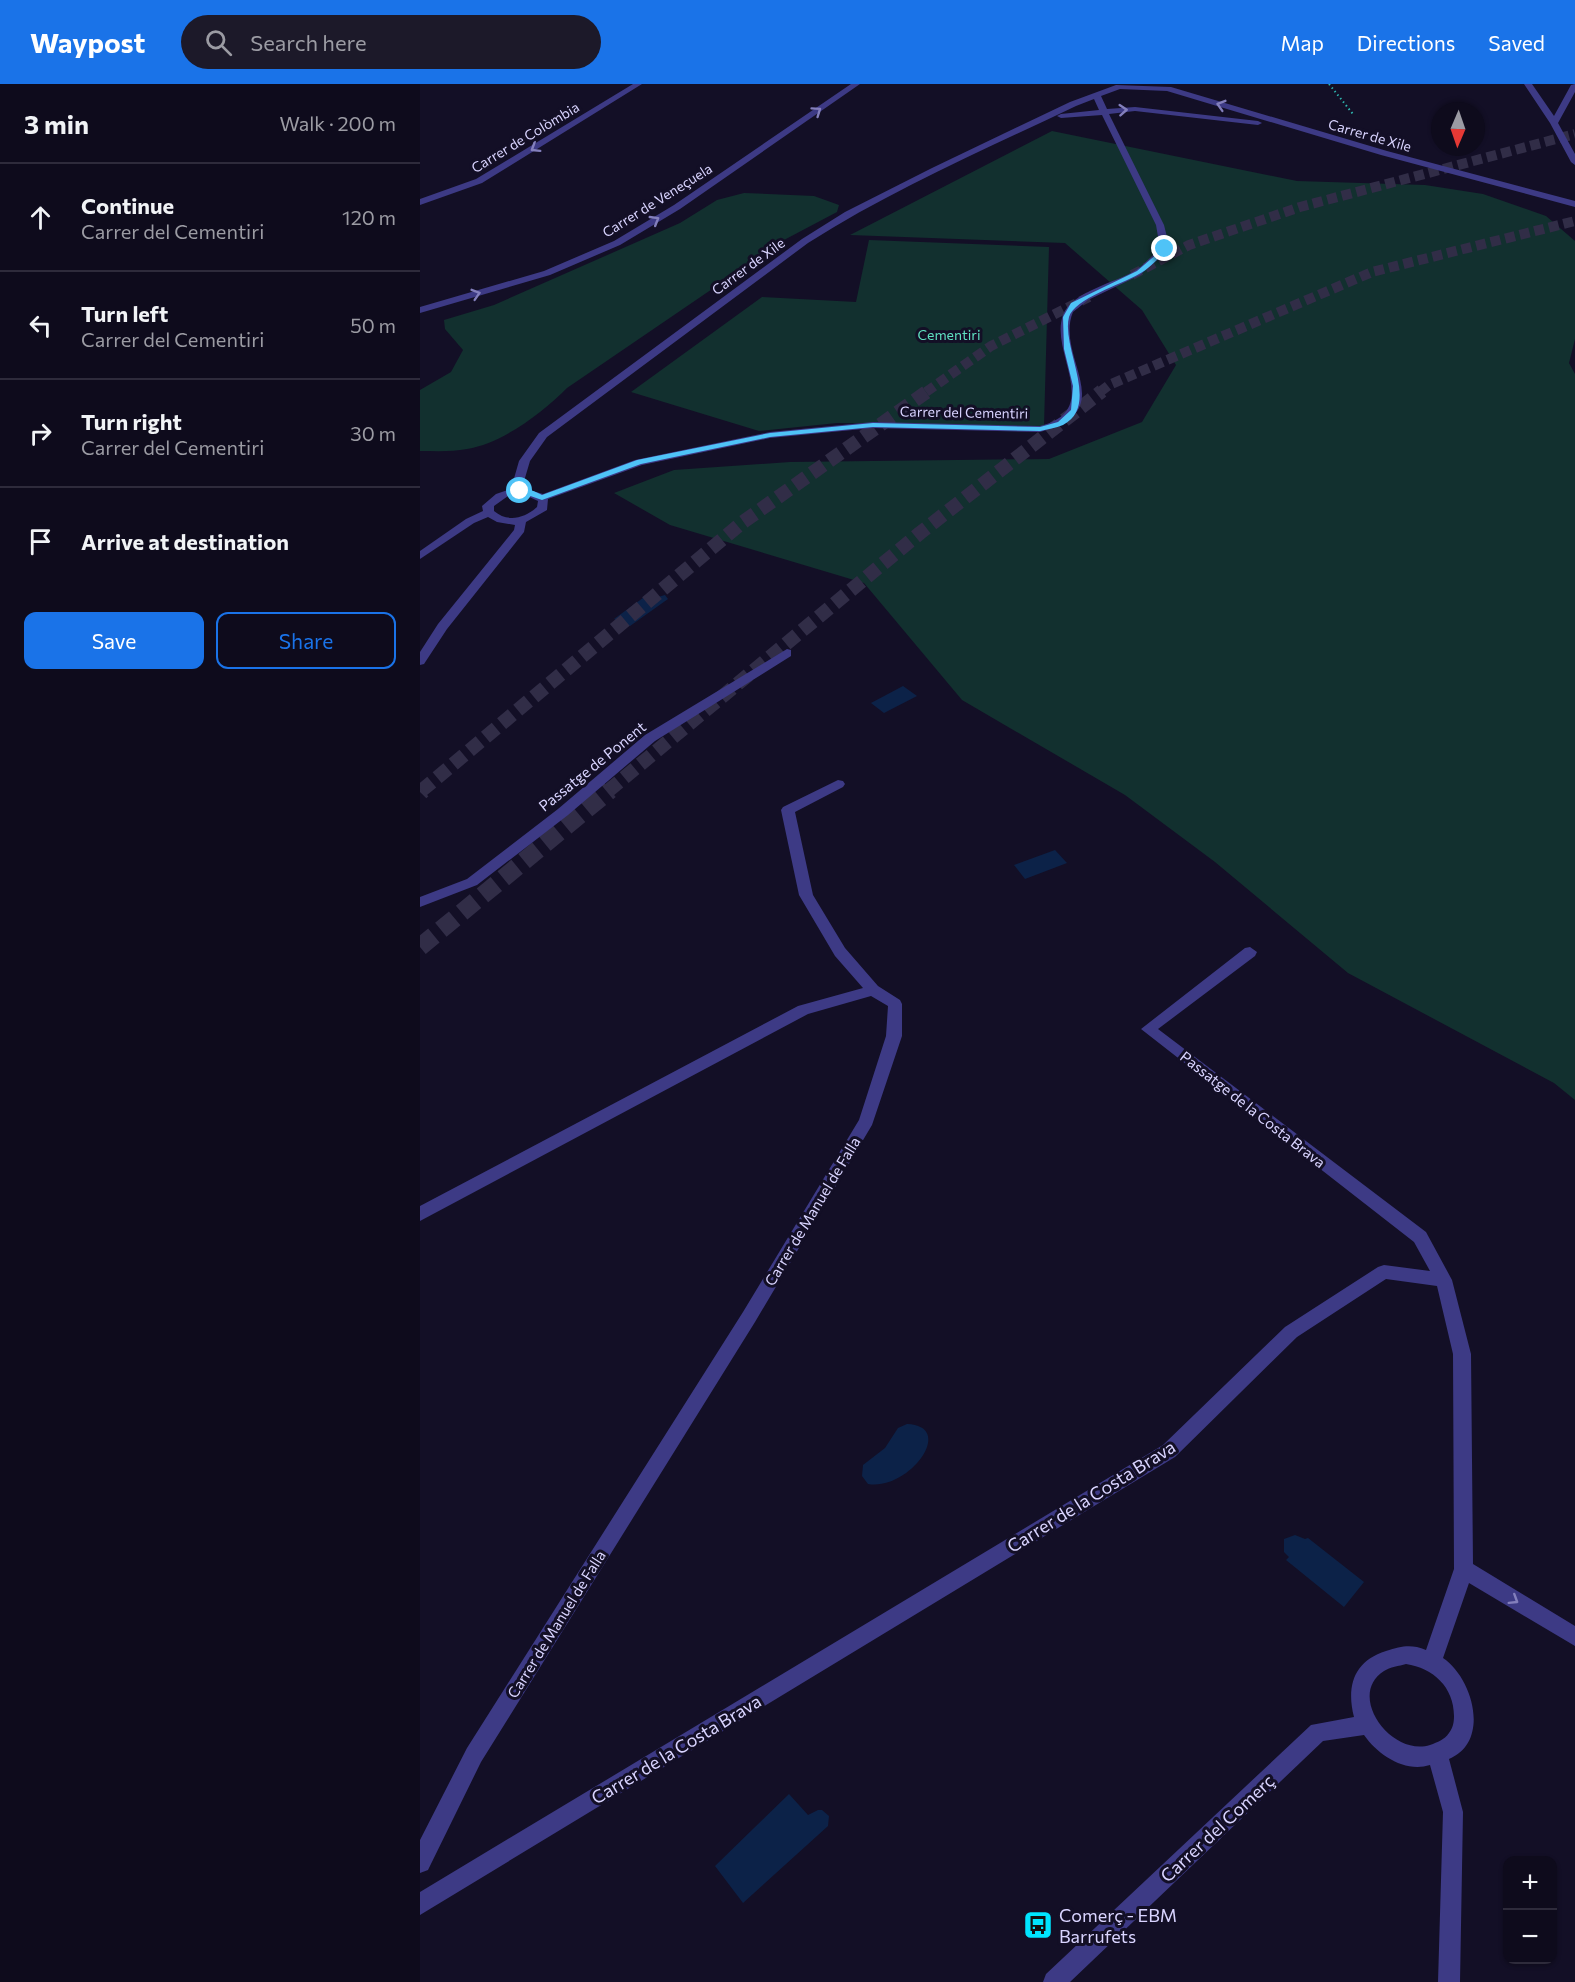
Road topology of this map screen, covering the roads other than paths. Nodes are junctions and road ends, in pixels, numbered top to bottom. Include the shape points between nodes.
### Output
1 (638, 84) edge
2 (855, 84) edge
3 (1528, 84) edge
4 (1575, 85) edge
5 (1096, 95) junction
6 (1102, 111) junction
7 (1045, 119) junction
8 (1554, 123) junction
9 (1297, 128) junction
10 (1575, 162) edge
11 (420, 202) edge
12 (1575, 204) edge
13 (420, 310) edge
14 (516, 491) junction
15 (542, 498) junction
16 (489, 512) junction
17 (521, 520) junction
18 (420, 556) edge
19 (787, 653) dead end
20 (420, 661) edge
21 (838, 784) dead end
22 (420, 902) edge
23 (1250, 952) dead end
24 (873, 990) junction
25 (420, 1214) edge
26 (1444, 1280) junction
27 (1464, 1569) junction
28 (1575, 1637) edge
29 (1432, 1662) junction
30 (1366, 1725) junction
31 (1437, 1754) junction
32 (420, 1862) edge
33 (420, 1905) edge
34 (1054, 1982) edge
35 (1449, 1982) edge

1 -> 11 street, Carrer de Colòmbia via 479,181
13 -> 2 street, Carrer de Veneçuela via 547,273 617,243 677,207
3 - 8 street
4 - 8 street
5 - 6 street, Carrer del Cementiri
5 - 7 street, Carrer de Xile
9 -> 5 street, Carrer de Xile via 1168,89 1119,87
6 - 7 street, Carrer de Xile
6 -> 9 street, Carrer de Xile via 1135,109
6 - 15 street, Carrer del Cementiri via 1160,225 1165,249 1139,272 1073,304 1066,317 1067,349 1077,386 1074,410 1061,424 1040,429 873,425 770,435 639,462
7 - 14 street, Carrer de Xile via 848,214 805,241 543,435 526,455 517,475
8 - 10 street
9 - 12 street, Carrer de Xile
14 - 15 street
14 - 16 street via 494,499 488,506
15 - 17 street via 541,511
16 - 17 street via 501,520
16 - 18 street
17 - 20 street via 520,530 442,627
19 - 22 street, Passatge de Ponent via 650,738 472,882
21 - 24 street via 788,810 806,895 840,952
23 - 26 street, Passatge de la Costa Brava via 1148,1029 1420,1237
24 - 25 street via 803,1010
24 - 32 street, Carrer de Manuel de Falla via 895,1004 894,1036 866,1121 749,1317 474,1755
26 - 27 street via 1462,1354
26 - 33 street, Carrer de la Costa Brava via 1384,1272 1291,1332 1169,1451
27 -> 28 street
27 - 29 street
29 - 30 street via 1406,1654 1382,1659 1372,1666 1360,1686
29 - 31 street via 1453,1680 1464,1718 1456,1740
30 - 31 street via 1379,1741 1397,1753 1417,1757
30 - 34 street, Carrer del Comerç via 1318,1732
31 - 35 street via 1453,1812

